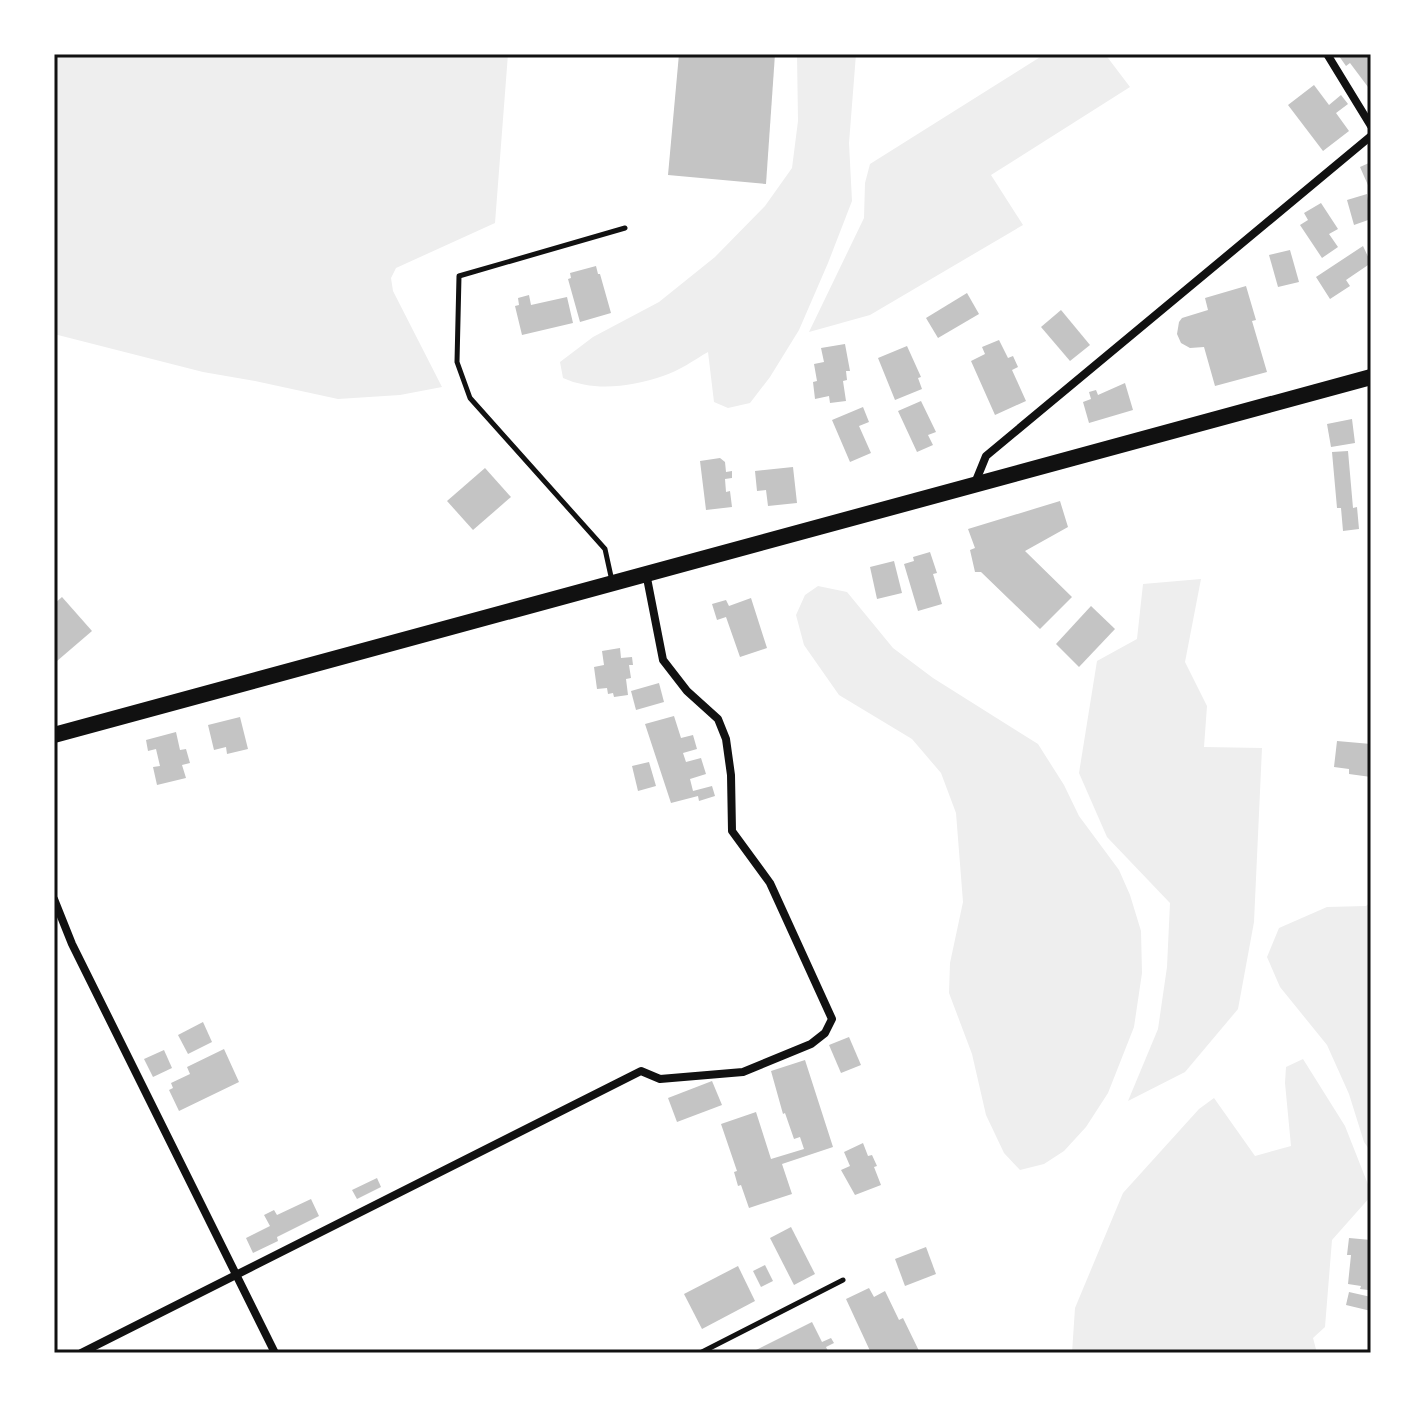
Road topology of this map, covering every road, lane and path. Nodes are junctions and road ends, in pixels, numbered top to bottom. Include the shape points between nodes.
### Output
1 (1327, 54) edge
2 (1371, 126) edge
3 (1371, 136) edge
4 (625, 228) dead end
5 (1371, 377) edge
6 (975, 483) junction
7 (646, 573) junction
8 (612, 582) junction
9 (54, 735) edge
10 (54, 899) edge
11 (236, 1276) junction
12 (843, 1280) dead end
13 (81, 1353) edge
14 (275, 1353) edge
15 (700, 1353) edge

1 - 2 street
3 - 6 street via 986,456
4 - 8 lane via 459,276 457,362 470,398 605,549
5 - 6 highway
6 - 7 highway
7 - 8 highway
7 - 11 street via 663,660 718,719 730,763 732,831 770,883 832,1019 825,1033 743,1072 660,1079 641,1071
8 - 9 highway
10 - 11 street
11 - 13 street
11 - 14 street
12 - 15 lane

